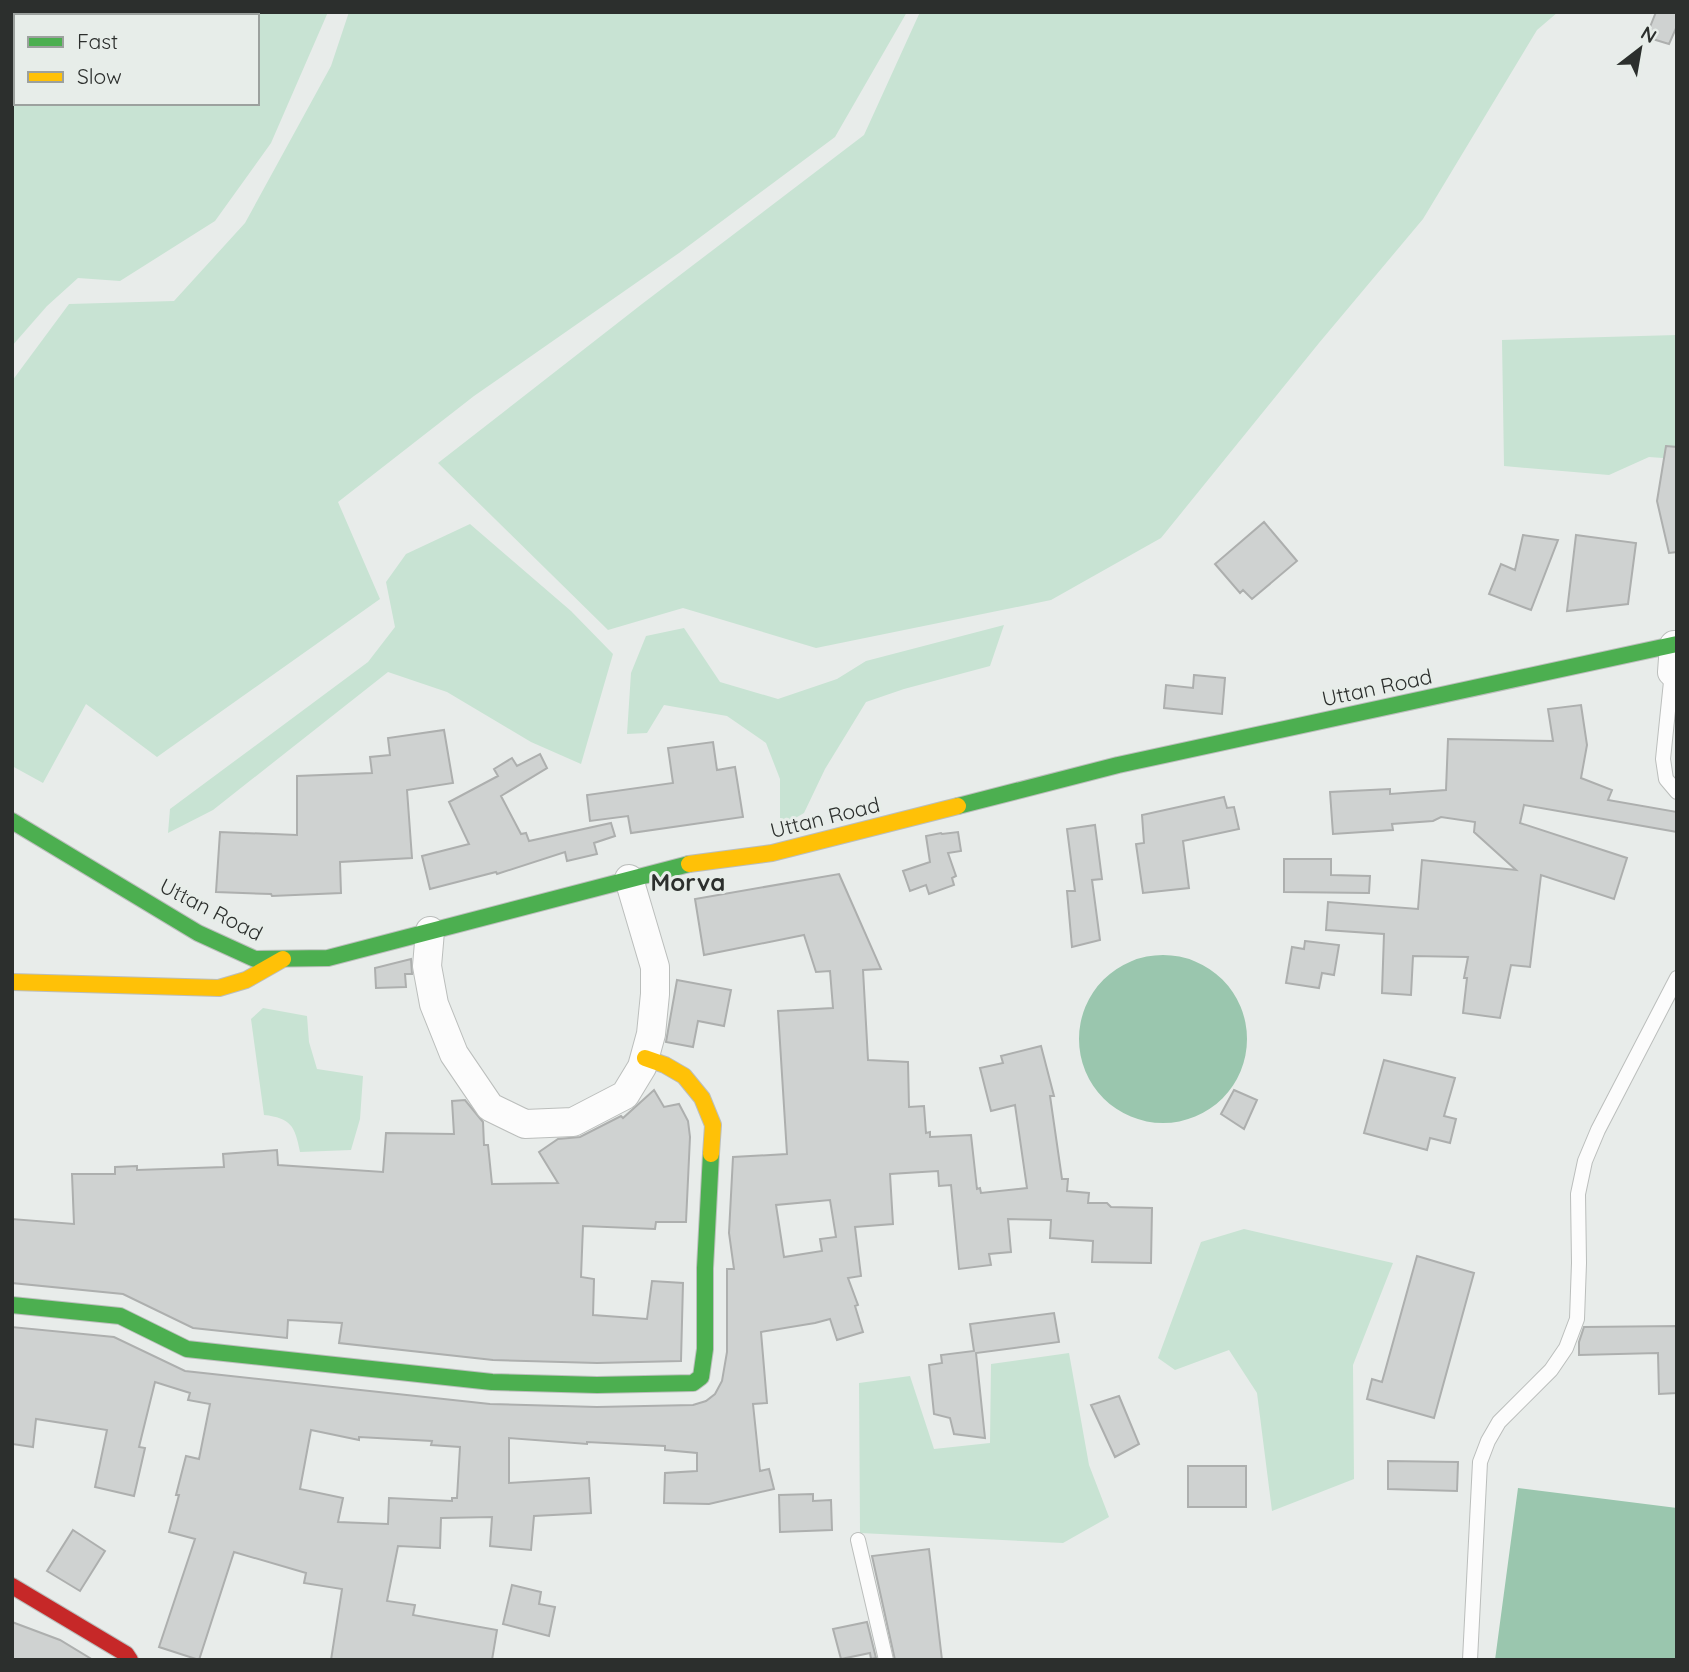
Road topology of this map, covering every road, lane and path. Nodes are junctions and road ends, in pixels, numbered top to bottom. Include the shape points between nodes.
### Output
1 (1674, 654) edge
2 (1677, 792) edge
3 (12, 821) edge
4 (629, 879) junction
5 (430, 931) junction
6 (283, 959) junction
7 (1677, 978) edge
8 (12, 982) edge
9 (645, 1058) junction
10 (12, 1305) edge
11 (858, 1540) dead end
12 (12, 1586) edge
13 (130, 1660) edge
14 (886, 1660) edge
15 (1470, 1660) edge

1 - 2 lane via 1663,758 1666,779
1 - 4 main road, Uttan Road via 1118,765 772,853 698,862
3 - 6 main road, Uttan Road via 198,933 255,959
4 - 5 main road, Uttan Road
4 - 9 street via 655,968
5 - 6 main road, Uttan Road via 328,958
5 - 9 street via 427,966 435,1004 454,1054 490,1107 525,1125 573,1122 625,1095
6 - 8 main road via 246,981 219,988
7 - 15 lane via 1585,1161 1578,1194 1577,1319 1566,1348 1551,1370 1499,1422 1480,1462
9 - 10 main road via 684,1076 702,1098 713,1125 705,1349 701,1377 693,1383 492,1382 187,1349 120,1316
11 - 14 lane
12 - 13 main road

